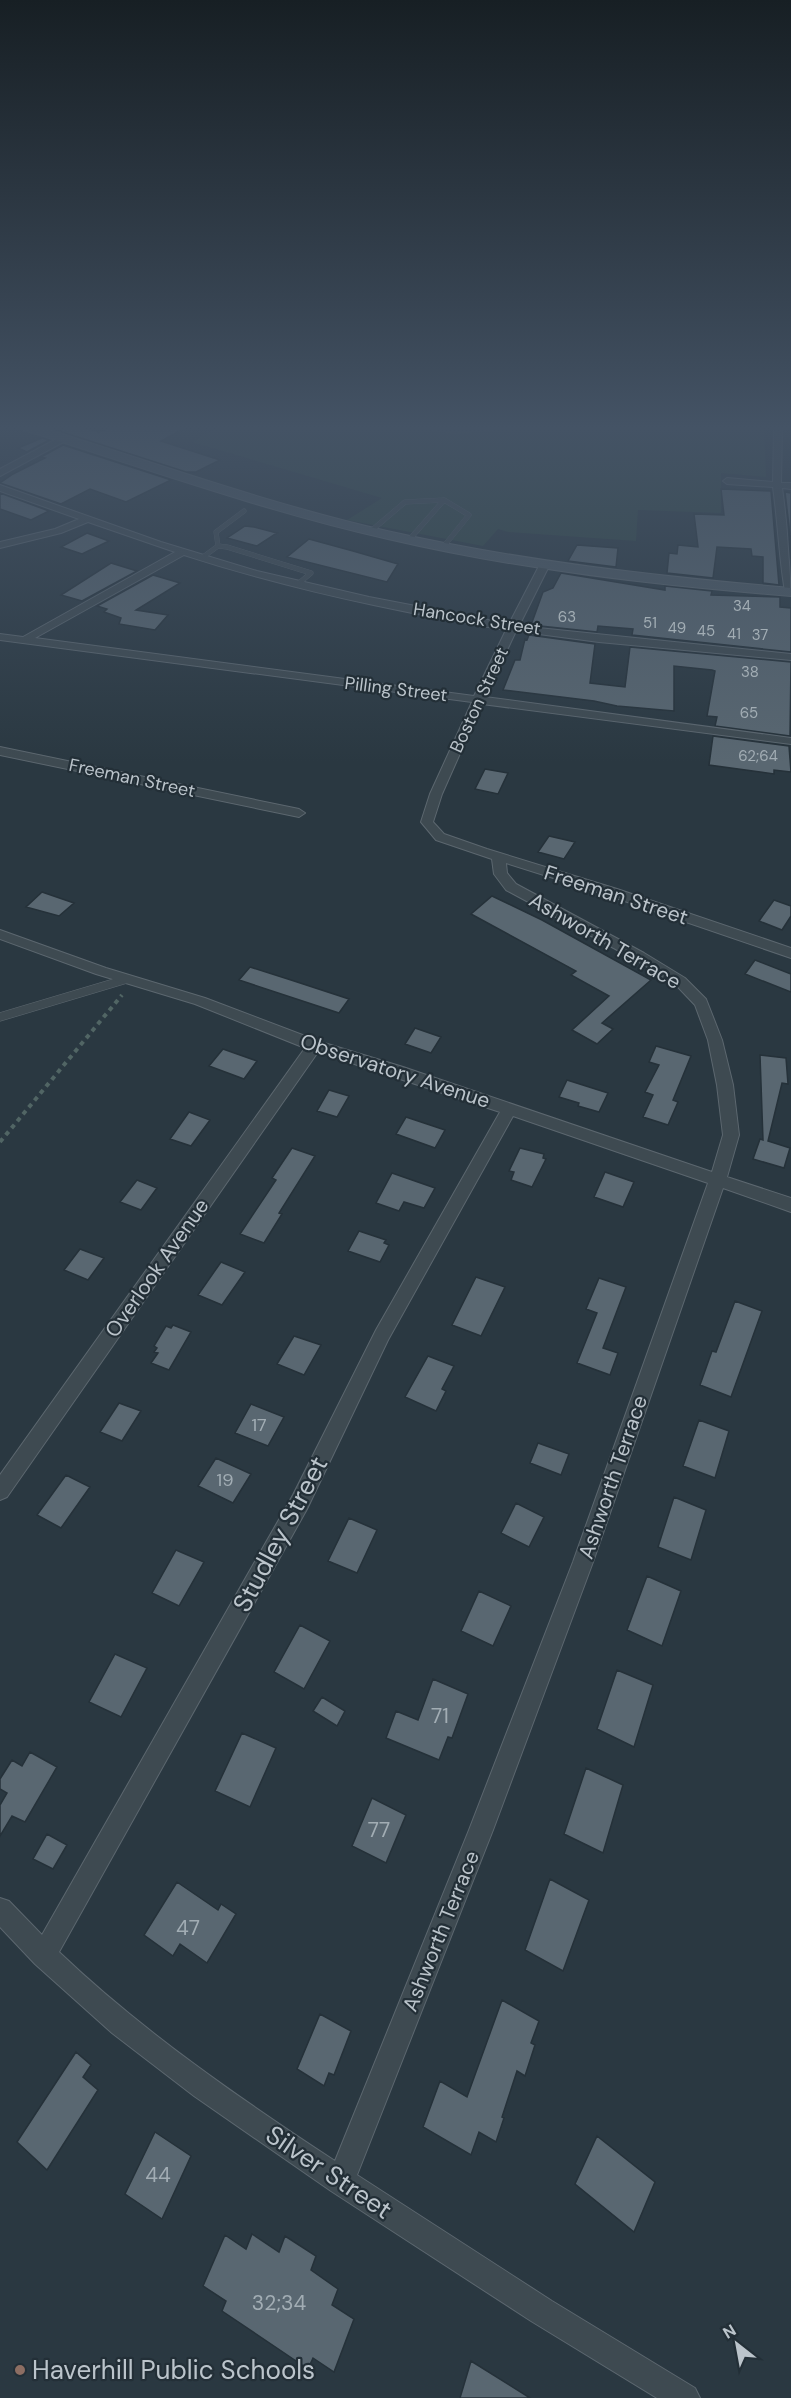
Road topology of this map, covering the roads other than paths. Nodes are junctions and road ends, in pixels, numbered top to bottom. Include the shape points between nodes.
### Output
1 (25, 539) edge
2 (150, 539) edge
3 (217, 539) edge
4 (404, 539) edge
5 (450, 539) edge
6 (783, 539) edge
7 (409, 540) joint
8 (0, 545) edge
9 (218, 546) junction
10 (444, 546) junction
11 (185, 550) junction
12 (203, 556) junction
13 (545, 564) junction
14 (298, 584) junction
15 (790, 592) edge
16 (513, 627) junction
17 (0, 637) edge
18 (23, 641) junction
19 (791, 657) edge
20 (480, 698) junction
21 (791, 741) edge
22 (0, 752) edge
23 (299, 813) dead end
24 (440, 837) joint
25 (498, 857) junction
26 (0, 934) edge
27 (791, 953) edge
28 (130, 980) junction
29 (0, 1017) edge
30 (315, 1045) junction
31 (509, 1109) junction
32 (717, 1182) junction
33 (791, 1205) edge
34 (0, 1491) edge
35 (0, 1910) edge
36 (44, 1956) junction
37 (341, 2181) junction
38 (685, 2398) edge

1 - 8 street
2 - 11 street, Hancock Street
3 - 9 lane
4 - 7 street
5 - 10 lane
6 - 15 street
7 - 10 street
9 - 12 lane
9 - 14 lane via 311,573
10 - 13 street
11 - 12 street, Hancock Street
11 - 18 street
12 - 14 street, Hancock Street
13 - 15 street
13 - 16 street, Boston Street
14 - 16 street, Hancock Street
16 - 19 street, Hancock Street
16 - 20 street, Boston Street
17 - 18 street, Pilling Street
18 - 20 street, Pilling Street
20 - 21 street, Pilling Street
20 - 24 street, Boston Street via 436,794 428,822
22 - 23 street, Freeman Street
24 - 25 street, Freeman Street
25 - 27 street, Freeman Street
25 - 32 street, Ashworth Terrace via 501,874 511,887 680,981 700,1003 715,1040 731,1135
26 - 28 street, Observatory Avenue
28 - 29 lane
28 - 30 street, Observatory Avenue via 200,1001
30 - 31 street, Observatory Avenue
30 - 34 street, Overlook Avenue
31 - 32 street, Observatory Avenue
31 - 36 street, Studley Street via 382,1335 300,1502
32 - 33 street, Observatory Avenue
32 - 37 street, Ashworth Terrace via 579,1573
35 - 36 street, Silver Street
36 - 37 street, Silver Street via 138,2038
37 - 38 street, Silver Street via 591,2343

